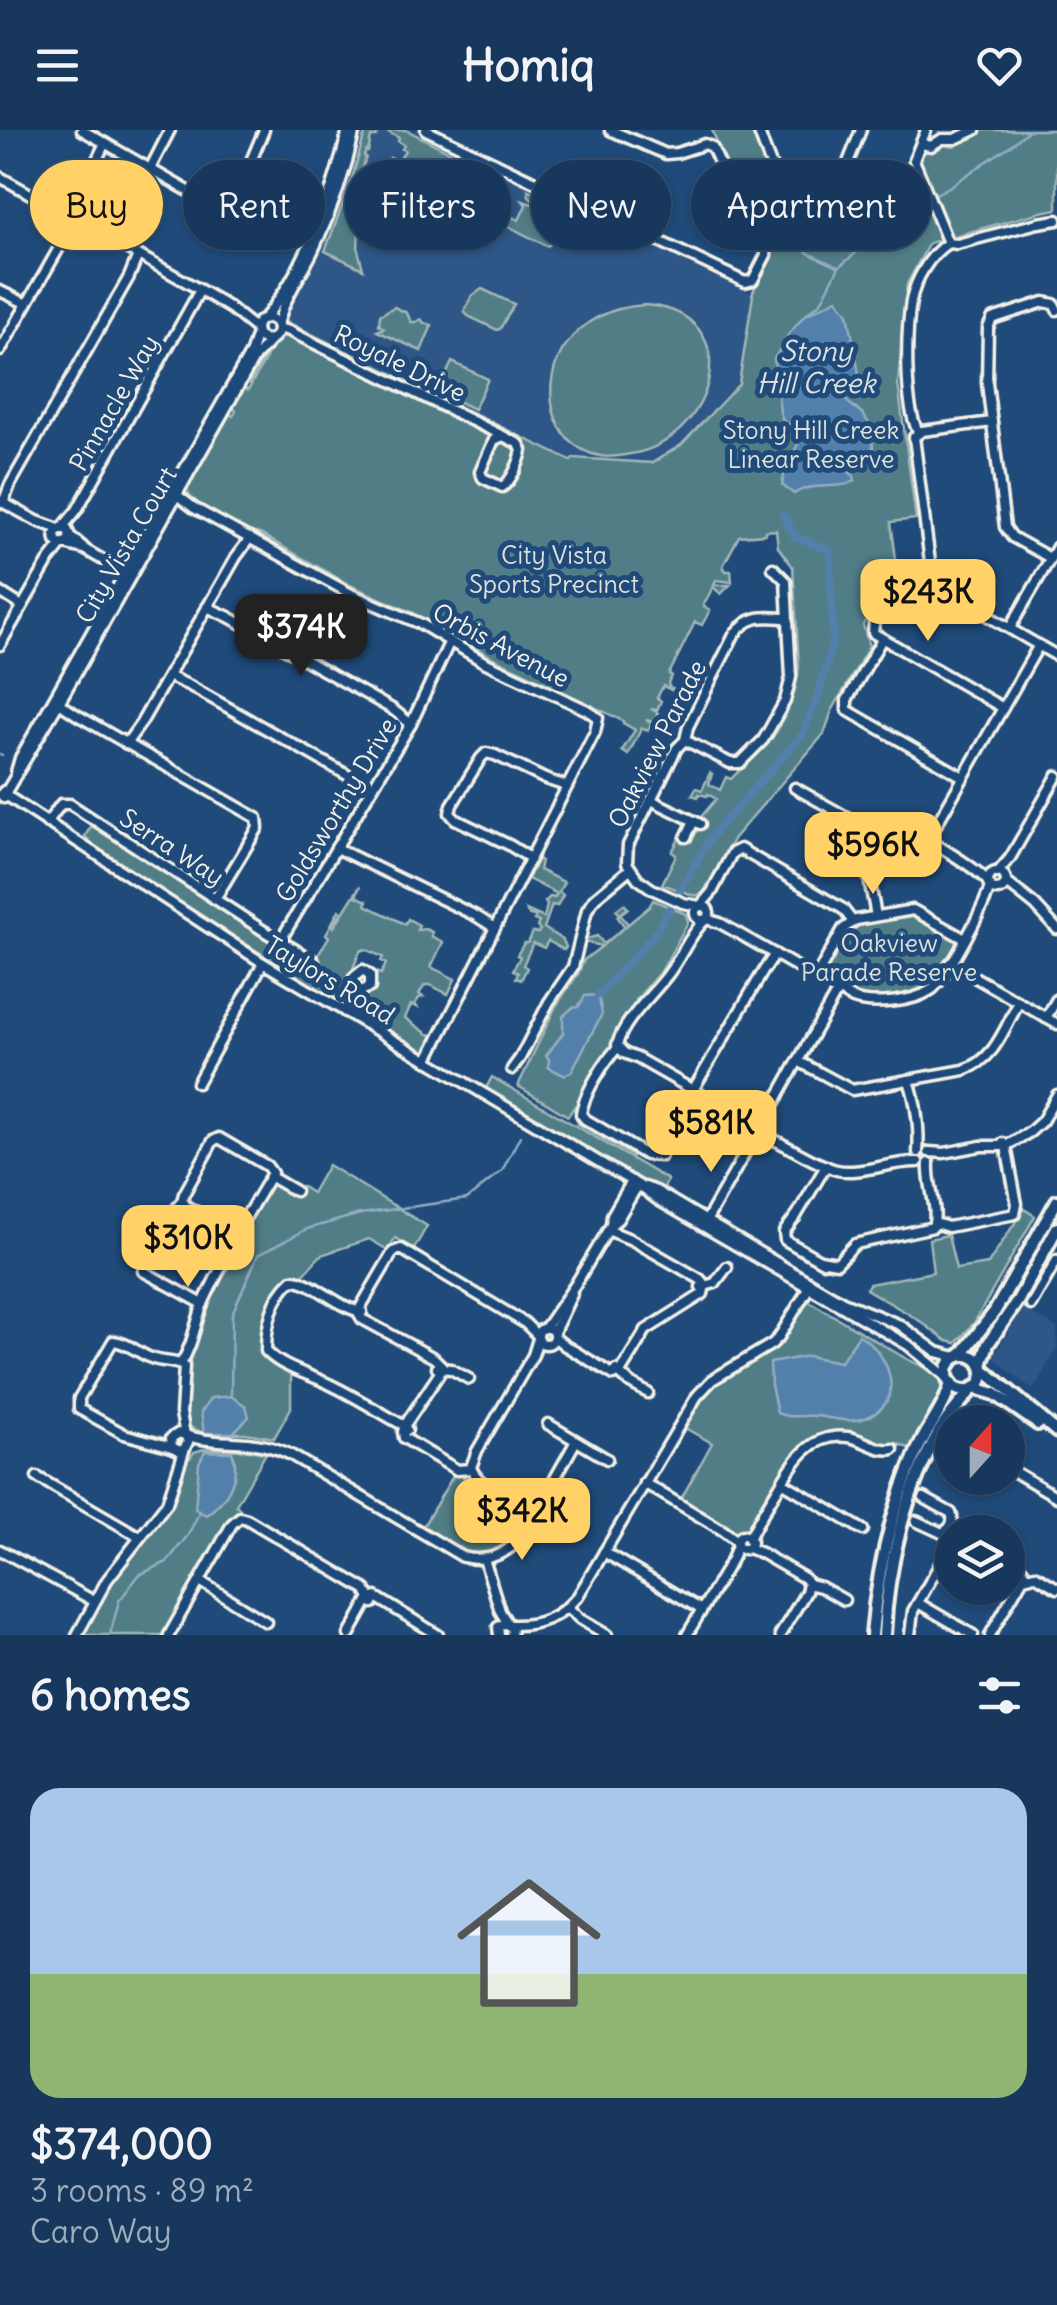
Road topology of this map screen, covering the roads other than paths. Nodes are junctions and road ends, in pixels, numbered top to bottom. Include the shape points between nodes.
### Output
1 (82, 130) edge
2 (264, 130) edge
3 (351, 130) edge
4 (610, 130) edge
5 (758, 130) edge
6 (860, 130) edge
7 (926, 130) edge
8 (975, 130) edge
9 (429, 131) edge
10 (169, 132) edge
11 (920, 144) junction
12 (107, 145) junction
13 (98, 160) edge
14 (134, 160) edge
15 (153, 160) edge
16 (163, 177) edge
17 (0, 178) edge
18 (30, 195) edge
19 (1057, 220) edge
20 (948, 243) junction
21 (59, 250) edge
22 (130, 250) edge
23 (141, 256) junction
24 (202, 291) junction
25 (4, 293) edge
26 (26, 306) junction
27 (230, 308) junction
28 (1057, 310) edge
29 (264, 319) junction
30 (256, 331) junction
31 (276, 333) junction
32 (0, 351) edge
33 (992, 422) junction
34 (918, 432) junction
35 (499, 438) junction
36 (176, 497) junction
37 (1, 501) edge
38 (62, 536) junction
39 (247, 536) junction
40 (1057, 547) edge
41 (1050, 558) junction
42 (773, 568) dead end
43 (930, 570) junction
44 (127, 573) junction
45 (2, 593) edge
46 (23, 605) junction
47 (208, 605) junction
48 (787, 618) junction
49 (1010, 628) junction
50 (882, 640) junction
51 (452, 643) junction
52 (0, 645) edge
53 (1039, 645) junction
54 (1057, 656) edge
55 (169, 674) junction
56 (58, 705) junction
57 (1003, 708) junction
58 (412, 721) junction
59 (685, 740) junction
60 (129, 745) junction
61 (16, 772) junction
62 (1057, 776) edge
63 (963, 778) junction
64 (794, 788) dead end
65 (372, 789) junction
66 (565, 789) junction
67 (3, 795) edge
68 (651, 800) junction
69 (47, 823) junction
70 (861, 825) junction
71 (686, 837) dead end
72 (927, 841) junction
73 (338, 845) junction
74 (531, 856) junction
75 (630, 869) junction
76 (997, 882) junction
77 (215, 899) junction
78 (702, 913) junction
79 (876, 916) junction
80 (852, 922) junction
81 (496, 925) junction
82 (1056, 927) edge
83 (964, 938) junction
84 (280, 941) junction
85 (773, 953) junction
86 (314, 961) dead end
87 (263, 963) junction
88 (950, 963) junction
89 (816, 977) junction
90 (838, 990) junction
91 (354, 994) dead end
92 (1057, 999) edge
93 (1019, 1002) junction
94 (345, 1012) junction
95 (1046, 1018) junction
96 (1057, 1024) edge
97 (620, 1046) junction
98 (798, 1060) junction
99 (427, 1061) junction
100 (512, 1069) dead end
101 (197, 1083) dead end
102 (909, 1083) junction
103 (695, 1091) junction
104 (1057, 1095) edge
105 (760, 1129) junction
106 (1004, 1145) junction
107 (661, 1156) dead end
108 (923, 1157) junction
109 (824, 1165) junction
110 (271, 1177) junction
111 (637, 1184) junction
112 (296, 1191) dead end
113 (182, 1201) junction
114 (1057, 1201) edge
115 (170, 1217) dead end
116 (935, 1223) junction
117 (705, 1224) junction
118 (610, 1228) junction
119 (1057, 1228) edge
120 (232, 1231) junction
121 (1057, 1260) edge
122 (727, 1267) dead end
123 (143, 1272) dead end
124 (703, 1286) junction
125 (808, 1289) junction
126 (203, 1304) junction
127 (1031, 1305) dead end
128 (361, 1312) junction
129 (546, 1336) junction
130 (958, 1356) junction
131 (181, 1363) junction
132 (982, 1367) junction
133 (439, 1368) junction
134 (617, 1372) junction
135 (469, 1380) dead end
136 (950, 1380) junction
137 (973, 1388) junction
138 (648, 1393) dead end
139 (181, 1414) junction
140 (548, 1424) dead end
141 (405, 1428) junction
142 (1057, 1433) edge
143 (186, 1441) junction
144 (576, 1441) junction
145 (173, 1442) junction
146 (892, 1449) dead end
147 (607, 1459) dead end
148 (177, 1468) junction
149 (467, 1469) junction
150 (37, 1478) dead end
151 (1025, 1478) edge
152 (782, 1482) junction
153 (644, 1483) junction
154 (1057, 1497) edge
155 (924, 1498) dead end
156 (527, 1511) junction
157 (951, 1515) edge
158 (916, 1521) dead end
159 (864, 1530) dead end
160 (935, 1530) edge
161 (140, 1537) junction
162 (744, 1542) junction
163 (0, 1550) edge
164 (604, 1552) junction
165 (487, 1558) junction
166 (935, 1573) edge
167 (1025, 1574) edge
168 (1027, 1576) junction
169 (199, 1583) junction
170 (1056, 1583) edge
171 (808, 1584) junction
172 (371, 1600) junction
173 (844, 1600) dead end
174 (94, 1601) junction
175 (918, 1603) junction
176 (568, 1608) junction
177 (702, 1610) junction
178 (266, 1622) dead end
179 (505, 1630) edge
180 (595, 1632) edge
181 (169, 1633) edge
182 (78, 1635) edge
183 (349, 1635) edge
184 (438, 1635) edge
185 (486, 1635) edge
186 (606, 1635) edge
187 (687, 1635) edge
188 (780, 1635) edge
189 (872, 1635) edge
190 (884, 1635) edge
191 (910, 1635) edge
192 (973, 1635) edge
193 (990, 1635) edge

1 - 12 street
2 - 16 street via 229,206 214,206
3 - 29 street, City Vista Court via 308,246
3 - 31 street, City Vista Court via 333,204
4 - 9 street via 666,154 712,147 743,215 767,245 753,280 745,282
5 - 6 street via 786,192 823,218
7 - 11 street
8 - 11 street
10 - 15 street
11 - 20 street via 914,160
12 - 13 street
12 - 14 street
17 - 18 street
19 - 20 street
20 - 34 street via 929,260 911,300 907,380
21 - 26 street
22 - 23 street
23 - 24 street
23 - 37 street
24 - 27 street
24 - 38 street, Pinnacle Way
25 - 26 street
26 - 32 street
27 - 29 street
27 - 30 street
28 - 33 street via 1044,302 989,324
29 - 30 street
29 - 31 street via 272,319
30 - 31 street via 261,338
30 - 44 street, City Vista Court
31 - 35 street, Royale Drive
31 - 36 street, City Vista Court via 255,357
33 - 34 street
33 - 41 street via 1008,533
34 - 43 street via 913,440
35 - 35 street via 522,450 504,486 480,472
36 - 39 street, Orbis Avenue
36 - 44 street, City Vista Court
37 - 38 street
38 - 44 street
38 - 46 street, Pinnacle Way
39 - 47 street
39 - 51 street, Orbis Avenue
40 - 41 street
41 - 49 street
42 - 48 street via 786,581
43 - 49 street via 939,588
43 - 50 street via 900,577 872,626
44 - 56 street, City Vista Court
44 - 61 street, City Vista Court
45 - 46 street
46 - 52 street, Pinnacle Way
47 - 55 street
47 - 58 street
48 - 59 street, Oakview Parade via 745,622
48 - 59 street via 791,676 763,740 734,764
49 - 53 street
50 - 57 street
50 - 63 street via 846,710
51 - 58 street, Goldsworthy Drive
51 - 66 street, Orbis Avenue via 598,718
53 - 54 street
53 - 57 street
55 - 60 street
55 - 65 street
56 - 60 street
56 - 61 street, City Vista Court
57 - 63 street
58 - 65 street, Goldsworthy Drive
59 - 68 street, Oakview Parade
60 - 77 street via 257,818 258,828
61 - 67 street, City Vista Court
62 - 76 street, Oakview Parade
63 - 72 street
64 - 70 street
65 - 73 street, Goldsworthy Drive
66 - 74 street, Orbis Avenue
66 - 74 street via 486,753 451,807 455,819
67 - 69 street, Taylors Road
68 - 71 street via 697,823
68 - 75 street, Oakview Parade via 628,845
69 - 77 street, Serra Way via 61,804 70,804
69 - 87 street, Taylors Road
70 - 72 street via 890,820
70 - 79 street
72 - 76 street
73 - 81 street
73 - 84 street, Goldsworthy Drive
74 - 81 street, Orbis Avenue
75 - 78 street, Oakview Parade via 658,892
75 - 100 street via 587,910 573,967
76 - 82 street
76 - 83 street, Oakview Parade
77 - 84 street, Serra Way
78 - 80 street via 741,853 843,909
78 - 85 street, Oakview Parade
78 - 97 street
79 - 80 street
79 - 83 street via 913,910
80 - 89 street
81 - 99 street, Orbis Avenue
83 - 88 street, Oakview Parade
84 - 86 street, Goldsworthy Drive
85 - 89 street, Oakview Parade
85 - 103 street
87 - 94 street, Taylors Road
87 - 101 street
88 - 90 street, Oakview Parade via 938,984 919,995 871,1004
88 - 93 street
89 - 90 street, Oakview Parade
90 - 98 street
91 - 94 street
92 - 95 street
93 - 95 street
93 - 102 street via 984,1061
94 - 99 street, Taylors Road
95 - 96 street
97 - 103 street
97 - 107 street via 581,1114 646,1155
98 - 102 street via 852,1090
98 - 105 street
99 - 111 street, Taylors Road
102 - 108 street
103 - 105 street
104 - 106 street via 1039,1125
105 - 109 street
105 - 117 street
106 - 108 street
106 - 116 street via 1013,1210 948,1226
108 - 109 street via 848,1171
108 - 116 street
109 - 116 street via 789,1236 820,1260 835,1264 854,1244
110 - 112 street
110 - 113 street via 267,1166 220,1138
110 - 120 street
111 - 117 street, Taylors Road
111 - 118 street
113 - 115 street
113 - 120 street
114 - 130 main road via 995,1311
117 - 125 street, Taylors Road
117 - 130 street, Taylors Road via 843,1302 900,1325 936,1352
118 - 124 street
118 - 129 street
119 - 132 main road via 988,1344
120 - 126 street
121 - 127 street via 1043,1295
122 - 124 street via 716,1283
123 - 126 street
124 - 134 street via 703,1294 646,1330
125 - 136 street, Taylors Road via 908,1345
125 - 153 street via 772,1344 704,1386
126 - 131 street
128 - 129 street via 398,1249
128 - 133 street
128 - 141 street via 297,1282 284,1287 270,1318 268,1353
129 - 134 street
129 - 149 street
130 - 132 main road via 975,1358
130 - 136 main road via 949,1366
131 - 139 street
131 - 145 street via 112,1341 77,1402 81,1412 133,1438
132 - 137 main road
132 - 142 main road
133 - 135 street
133 - 141 street
134 - 138 street
136 - 137 main road via 960,1390
136 - 189 main road via 893,1515
137 - 142 main road
137 - 190 main road via 940,1431 912,1494 891,1574
139 - 143 street
139 - 145 street
140 - 144 street
141 - 149 street via 419,1446 457,1470
143 - 145 street via 180,1450
143 - 145 street via 179,1433
143 - 148 street
143 - 165 street via 280,1449 462,1556
144 - 147 street
144 - 156 street via 540,1505
145 - 148 street
146 - 152 street via 826,1438 798,1456
148 - 161 street via 167,1503
149 - 156 street
150 - 161 street
151 - 154 street
152 - 159 street
152 - 162 street
153 - 162 street
153 - 164 street
155 - 157 street
156 - 165 street via 513,1546
158 - 160 street
161 - 174 street
162 - 171 street
162 - 177 street
163 - 174 street
164 - 176 street
164 - 177 street
165 - 179 street
166 - 175 street
167 - 168 street
168 - 170 street
168 - 193 street
169 - 172 street via 238,1522 254,1525
169 - 178 street
169 - 181 street
171 - 173 street
171 - 188 street
172 - 183 street
172 - 184 street
174 - 182 street
175 - 191 street
175 - 192 street
176 - 179 street via 548,1621
176 - 180 street
177 - 187 street
179 - 185 street
180 - 186 street

